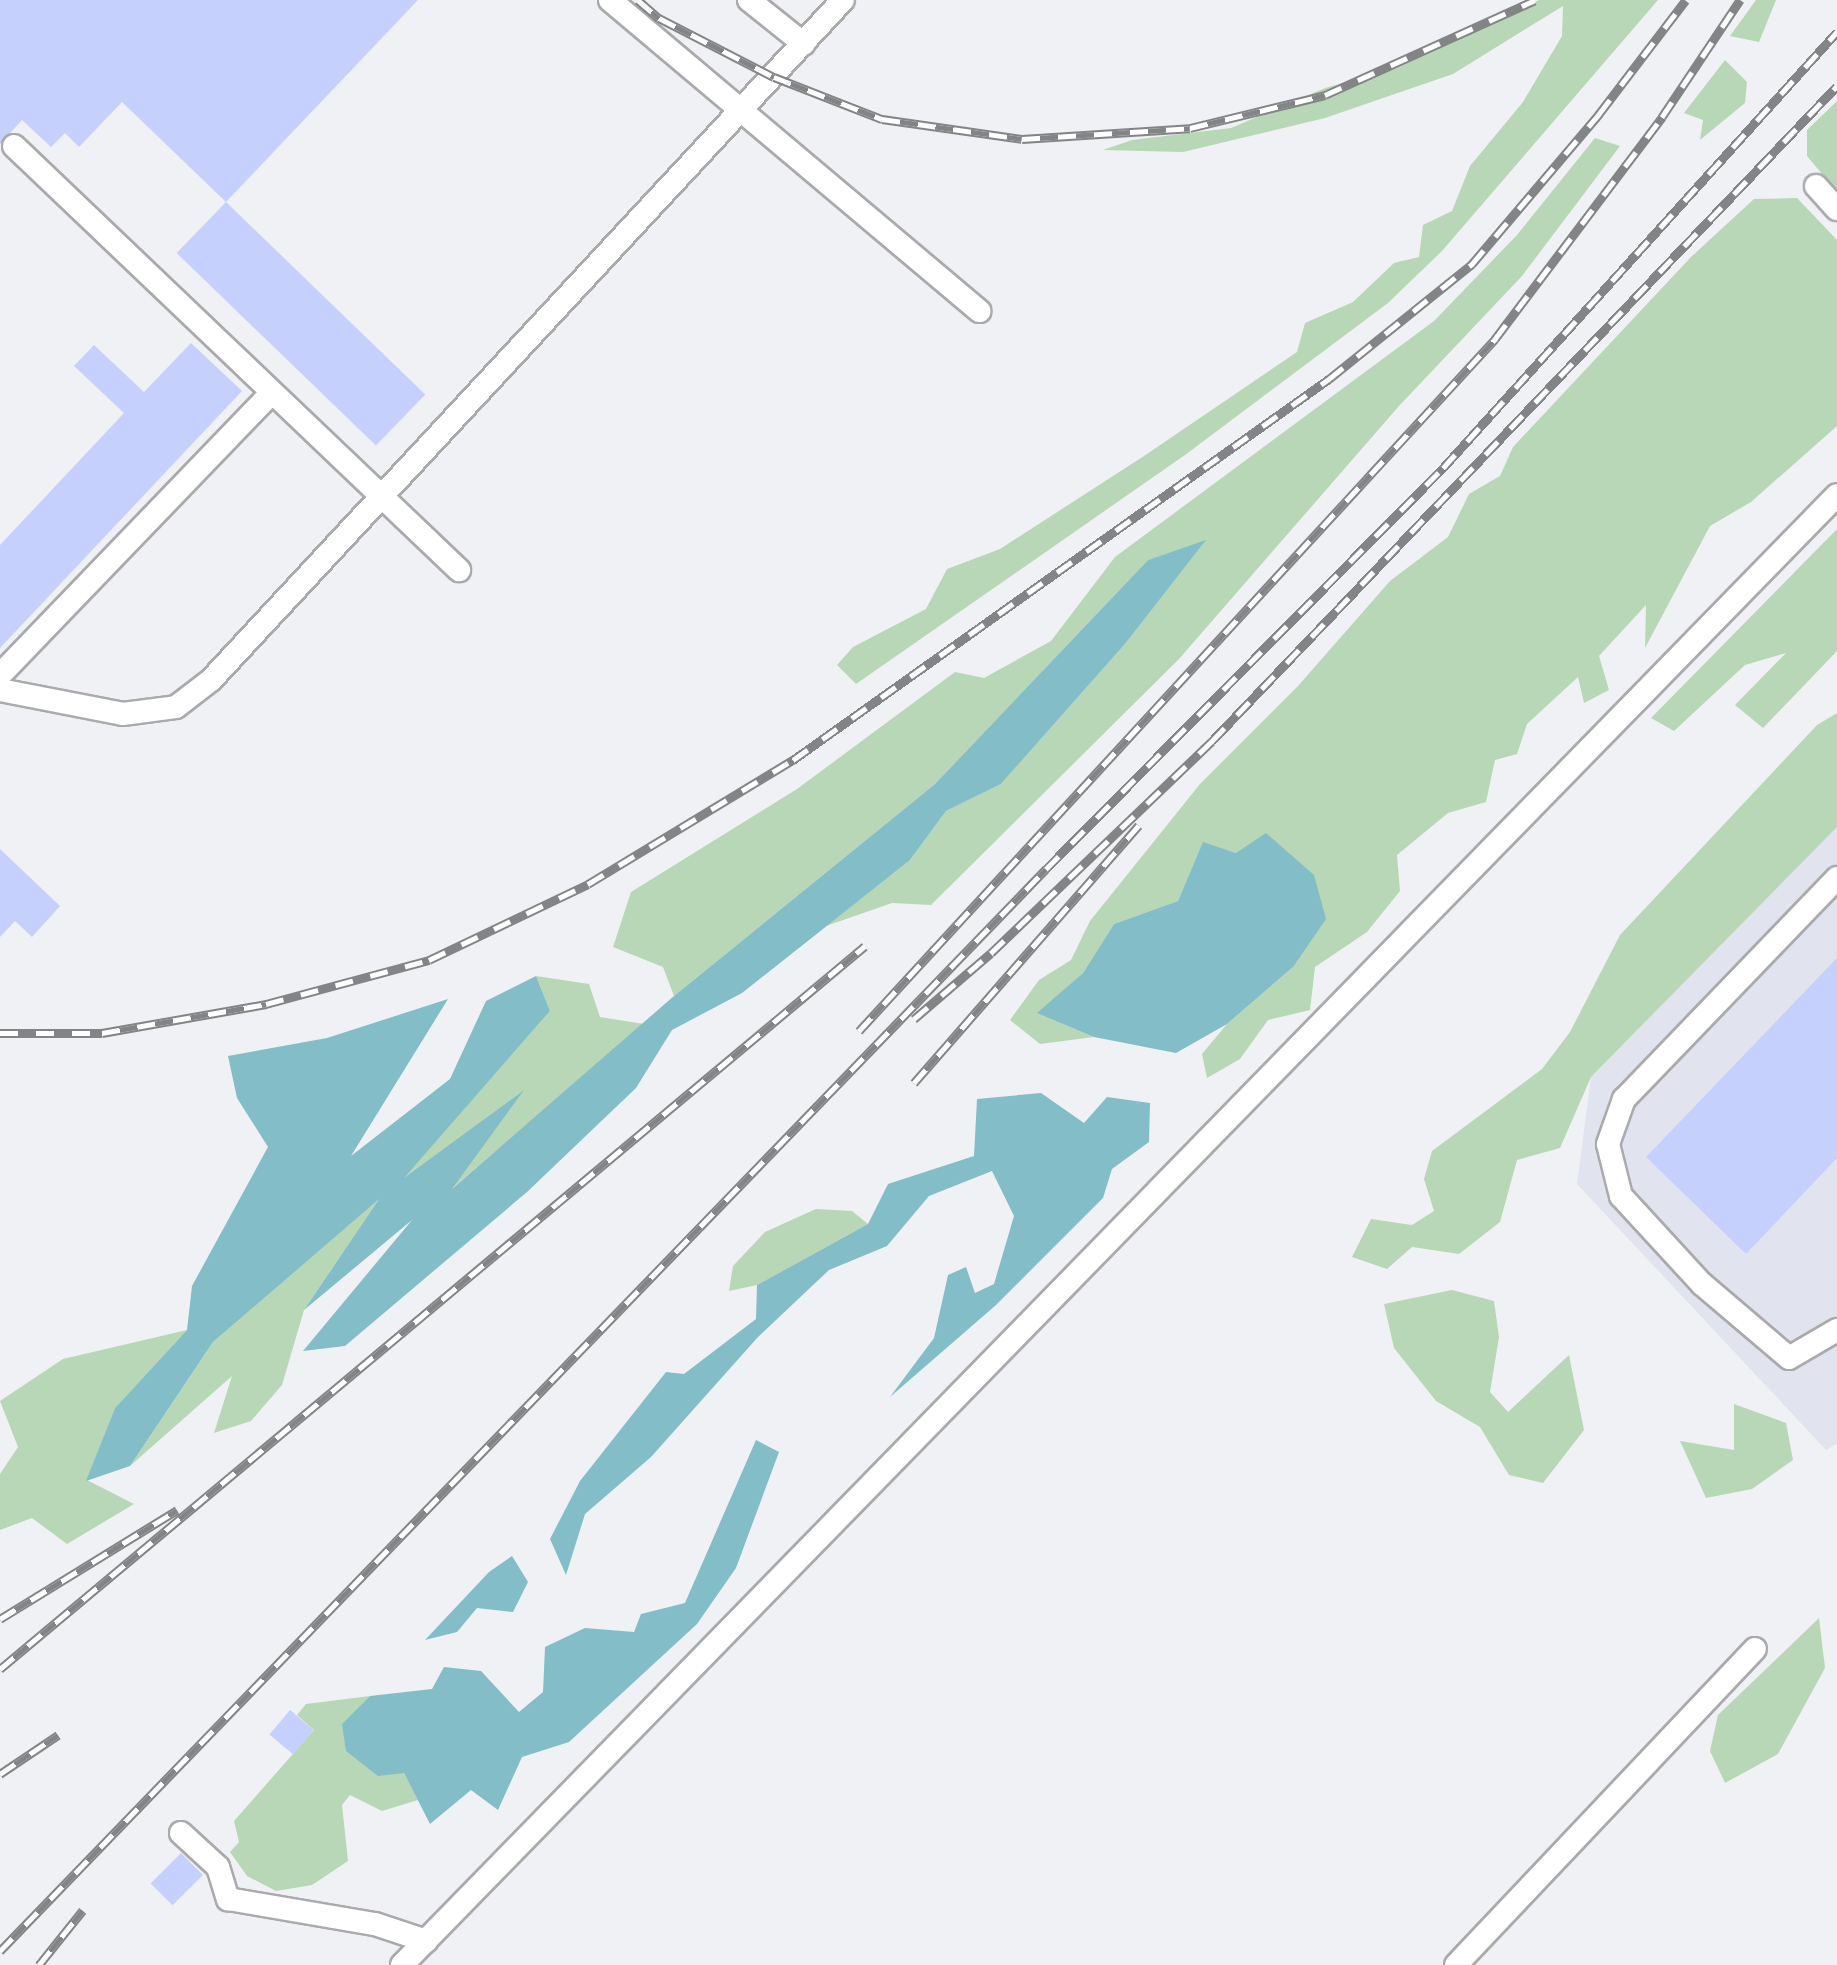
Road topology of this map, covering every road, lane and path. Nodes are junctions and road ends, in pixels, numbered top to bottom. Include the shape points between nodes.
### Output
1 (610, 0) edge
2 (749, 0) edge
3 (843, 0) edge
4 (804, 44) junction
5 (743, 111) junction
6 (14, 146) dead end
7 (1816, 186) dead end
8 (1837, 209) edge
9 (979, 311) dead end
10 (271, 393) junction
11 (1837, 495) edge
12 (382, 499) junction
13 (459, 570) dead end
14 (0, 675) edge
15 (0, 690) edge
16 (1837, 878) edge
17 (1837, 1330) edge
18 (1755, 1649) dead end
19 (181, 1833) dead end
20 (426, 1941) junction
21 (402, 1965) edge
22 (1456, 1965) edge

1 - 5 lane
2 - 4 lane
3 - 4 lane
4 - 5 lane
5 - 9 lane
5 - 12 lane
6 - 10 lane
7 - 8 lane
10 - 12 lane
10 - 14 lane
11 - 20 lane
12 - 13 lane
12 - 15 lane via 211,680 176,707 123,714
16 - 17 lane via 1624,1099 1608,1144 1621,1196 1702,1284 1789,1358
18 - 22 lane
19 - 20 lane via 218,1867 228,1899 375,1924
20 - 21 lane

